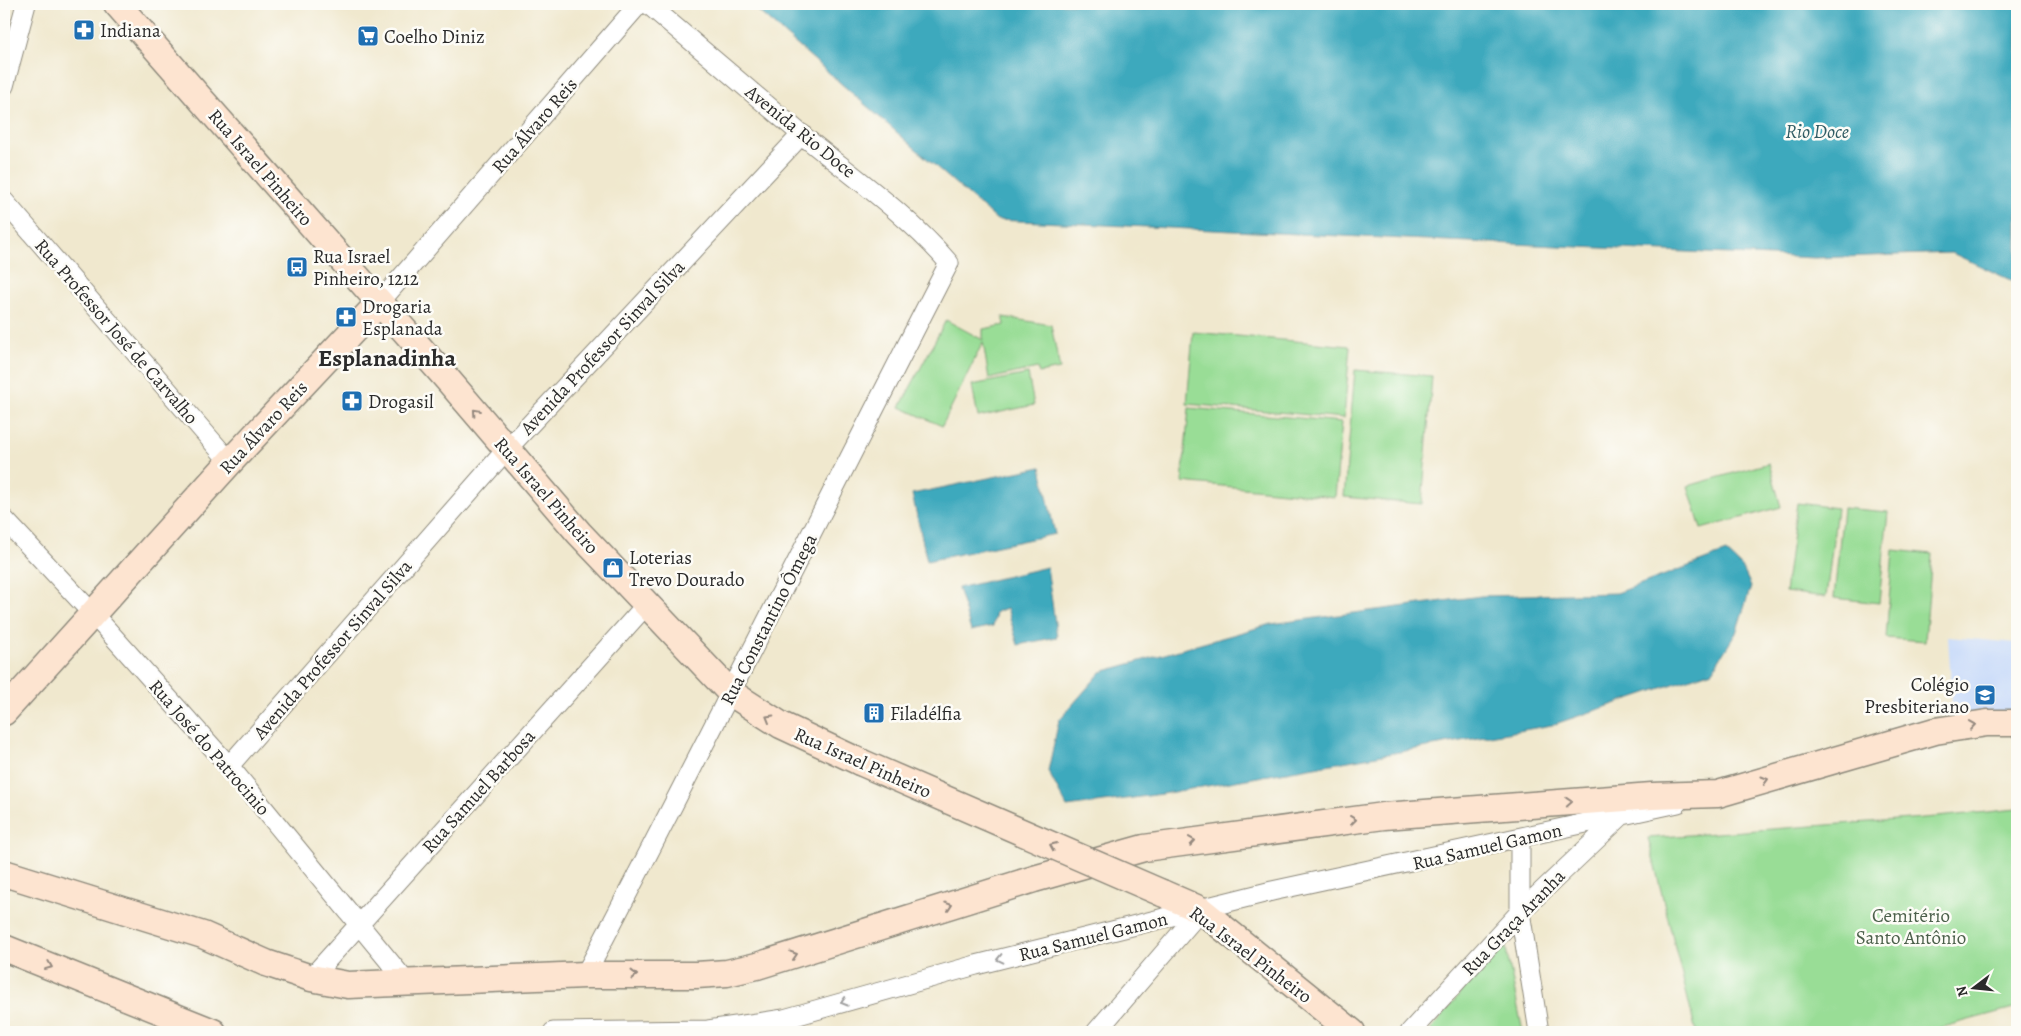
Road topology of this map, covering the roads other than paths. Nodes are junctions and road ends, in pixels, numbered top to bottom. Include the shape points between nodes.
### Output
1 (26, 4) edge
2 (117, 4) edge
3 (639, 4) edge
4 (648, 4) edge
5 (4, 86) edge
6 (802, 134) junction
7 (4, 200) edge
8 (950, 263) joint
9 (379, 303) junction
10 (507, 449) junction
11 (230, 462) junction
12 (4, 519) edge
13 (646, 605) junction
14 (93, 614) junction
15 (732, 693) junction
16 (4, 712) edge
17 (2017, 722) edge
18 (229, 766) junction
19 (1718, 794) junction
20 (1621, 817) junction
21 (1520, 838) junction
22 (4, 873) edge
23 (1201, 910) junction
24 (1520, 912) junction
25 (358, 925) junction
26 (4, 948) edge
27 (585, 975) junction
28 (311, 978) junction
29 (407, 983) junction
30 (213, 1032) edge
31 (553, 1032) edge
32 (1096, 1032) edge
33 (1352, 1032) edge
34 (1410, 1032) edge
35 (1540, 1032) edge

1 - 5 street
2 - 9 street, Rua Israel Pinheiro
3 - 9 street, Rua Álvaro Reis
4 - 6 street, Avenida Rio Doce
6 - 8 street, Avenida Rio Doce via 898,210
6 - 10 street, Avenida Professor Sinval Silva
7 - 11 street, Rua Professor José de Carvalho
8 - 15 street, Rua Constantino Ômega
10 -> 9 street, Rua Israel Pinheiro
9 - 11 street, Rua Álvaro Reis
10 - 13 street, Rua Israel Pinheiro
10 - 18 street, Avenida Professor Sinval Silva
11 - 14 street, Rua Álvaro Reis
12 - 14 street, Rua José do Patrocinio
13 - 15 street, Rua Israel Pinheiro
13 - 25 street, Rua Samuel Barbosa
14 - 16 street, Rua Álvaro Reis
14 - 18 street, Rua José do Patrocinio
23 -> 15 street, Rua Israel Pinheiro, bridge via 860,762 781,725
15 - 27 street, Rua Constantino Ômega
19 -> 17 street via 1935,732 1987,723
18 - 25 street, Rua José do Patrocinio
19 - 20 street, Rua Samuel Gamon
27 -> 19 street via 696,975 757,966 1144,848 1384,816
20 - 21 street, Rua Samuel Gamon
20 - 24 street, Rua Graça Aranha
21 - 23 street, Rua Samuel Gamon via 1272,891
21 - 24 street
22 - 28 street via 203,935 266,963
23 -> 31 street, Rua Samuel Gamon via 976,965 784,1019 708,1030
23 - 32 street
23 - 33 street, Rua Israel Pinheiro
24 - 34 street, Rua Graça Aranha
24 - 35 street
25 - 28 street, Rua Samuel Barbosa
25 - 29 street, Rua José do Patrocinio
26 -> 30 street
27 - 29 street
28 - 29 street via 358,986

